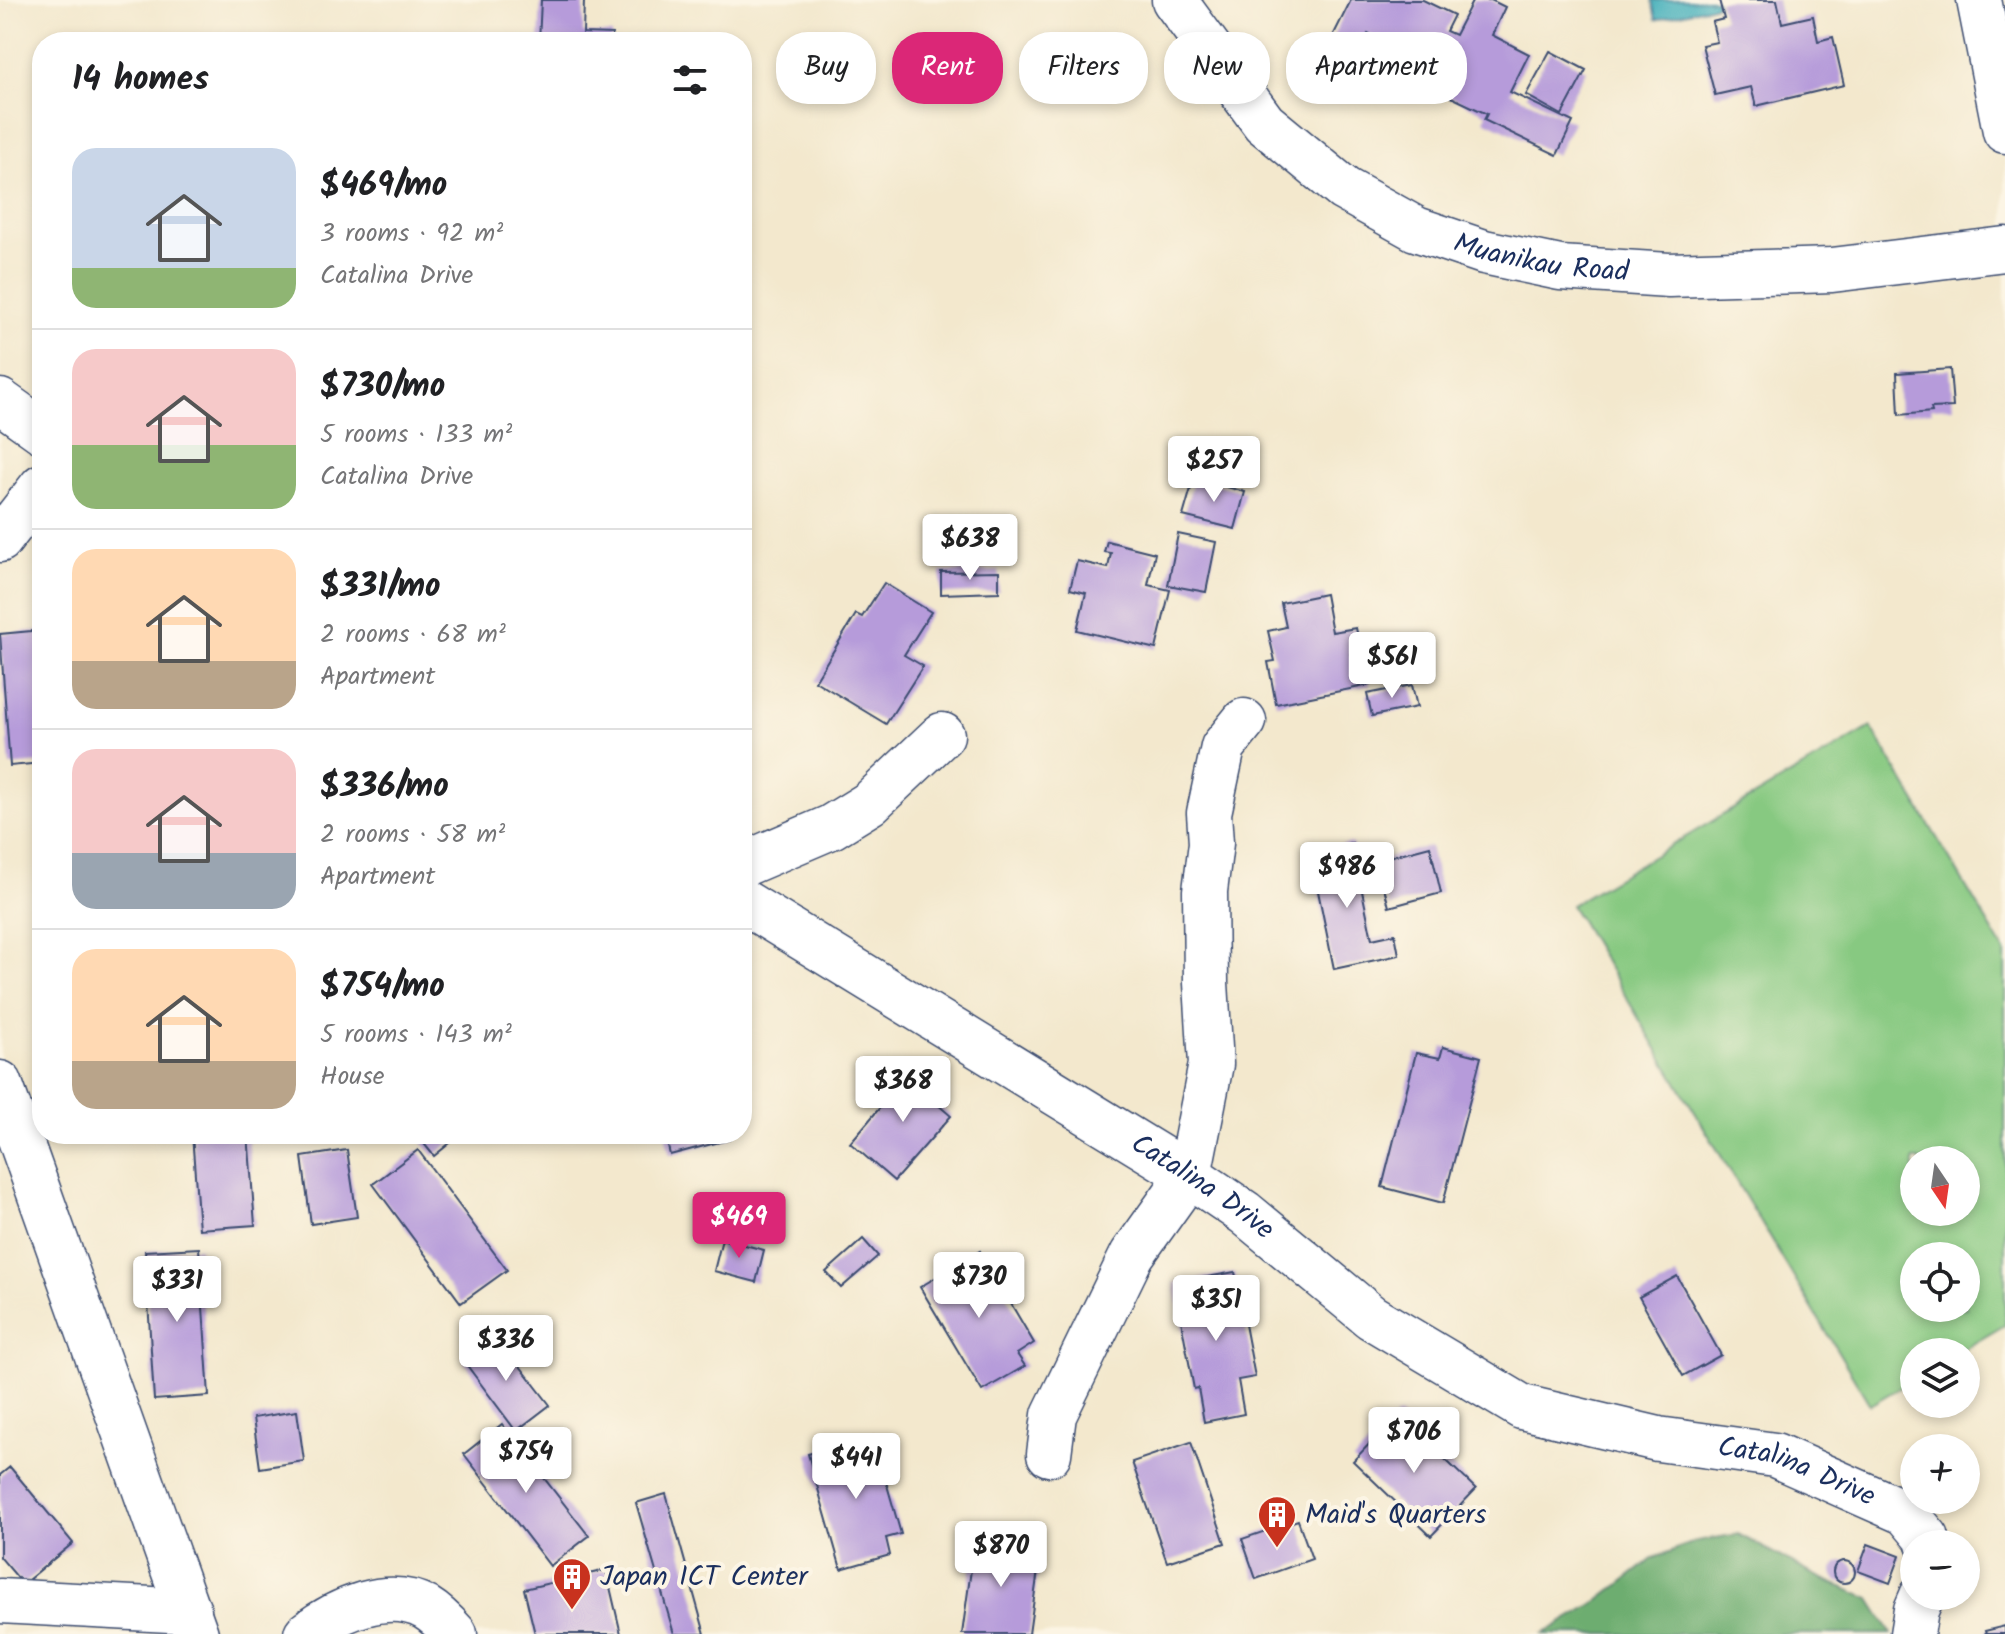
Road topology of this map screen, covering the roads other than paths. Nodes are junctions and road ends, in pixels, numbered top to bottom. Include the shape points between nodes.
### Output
1 (1174, 0) edge
2 (1979, 0) edge
3 (2005, 131) edge
4 (2005, 249) edge
5 (0, 401) edge
6 (32, 424) edge
7 (32, 499) edge
8 (0, 540) edge
9 (1244, 721) dead end
10 (942, 735) dead end
11 (752, 861) edge
12 (752, 907) edge
13 (0, 1083) edge
14 (1189, 1175) junction
15 (1049, 1454) dead end
16 (1920, 1530) edge
17 (0, 1601) edge
18 (1918, 1610) edge
19 (192, 1622) edge
20 (306, 1634) edge
21 (455, 1634) edge
22 (1912, 1634) edge

1 - 4 street, Muanikau Road via 1264,123 1344,189 1416,229 1484,252 1560,268 1669,275 1832,270
2 - 3 street
5 - 6 street
7 - 8 street
9 - 14 street via 1223,747 1209,813 1205,891 1211,1064
10 - 11 street via 870,803 831,827
12 - 14 street, Catalina Drive
13 - 19 street
14 - 15 street via 1132,1255 1054,1415
14 - 16 street, Catalina Drive via 1245,1213 1371,1317 1522,1407 1658,1439 1775,1455 1906,1513
17 - 19 street
18 - 22 street
20 - 21 street via 360,1605 396,1599 426,1608

